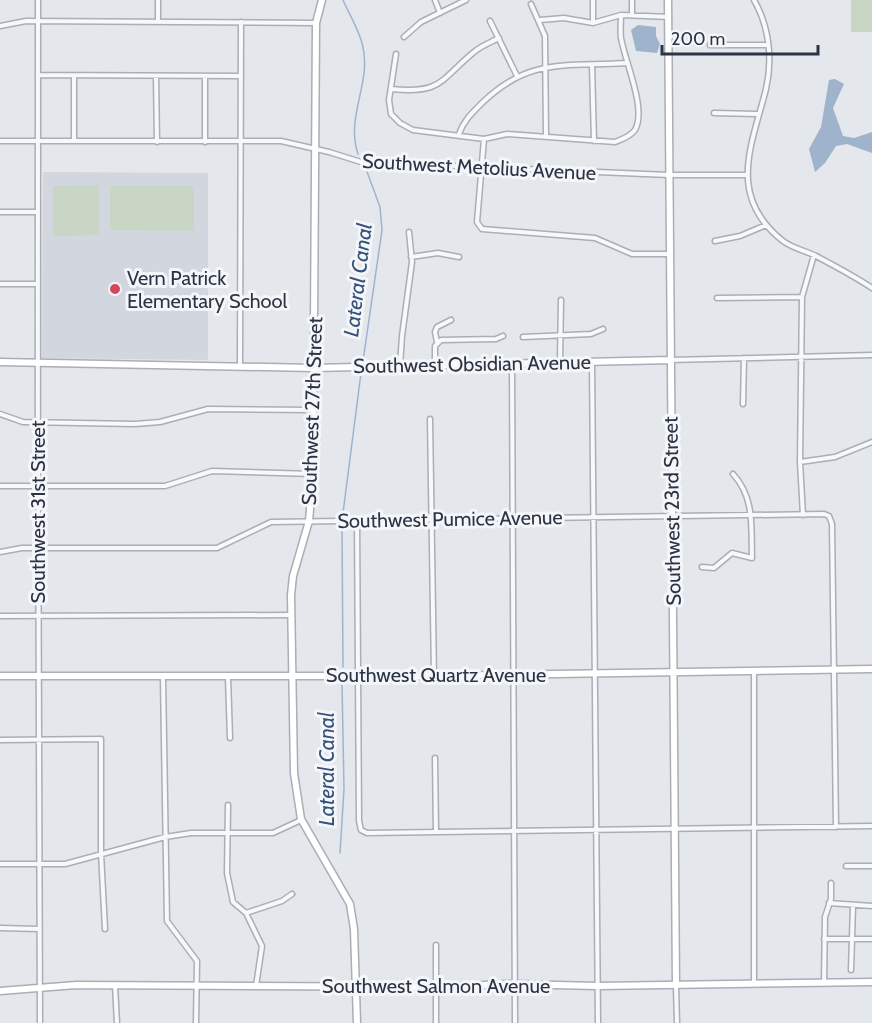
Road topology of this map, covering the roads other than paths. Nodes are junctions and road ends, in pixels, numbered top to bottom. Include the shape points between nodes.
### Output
1 (38, 0) edge
2 (158, 0) edge
3 (322, 0) edge
4 (435, 0) edge
5 (466, 0) edge
6 (593, 0) edge
7 (632, 0) edge
8 (668, 0) edge
9 (754, 0) edge
10 (531, 4) dead end
11 (440, 13) junction
12 (621, 15) junction
13 (632, 15) junction
14 (669, 17) junction
15 (540, 20) junction
16 (490, 21) dead end
17 (38, 22) junction
18 (158, 22) junction
19 (240, 22) junction
20 (316, 23) junction
21 (593, 23) junction
22 (0, 26) edge
23 (404, 37) dead end
24 (499, 38) junction
25 (710, 45) dead end
26 (768, 45) junction
27 (396, 54) dead end
28 (626, 63) junction
29 (547, 66) junction
30 (592, 66) junction
31 (38, 75) junction
32 (74, 76) junction
33 (156, 76) junction
34 (205, 76) junction
35 (241, 76) junction
36 (517, 76) junction
37 (392, 89) junction
38 (714, 113) dead end
39 (757, 114) junction
40 (459, 134) junction
41 (546, 135) junction
42 (484, 139) junction
43 (0, 141) edge
44 (39, 141) junction
45 (74, 141) junction
46 (594, 141) junction
47 (157, 142) junction
48 (205, 142) junction
49 (241, 142) junction
50 (315, 150) junction
51 (482, 168) junction
52 (669, 175) junction
53 (745, 175) junction
54 (0, 212) edge
55 (37, 212) junction
56 (766, 225) junction
57 (409, 232) dead end
58 (714, 241) dead end
59 (669, 254) junction
60 (814, 255) junction
61 (411, 257) junction
62 (459, 257) dead end
63 (0, 284) edge
64 (37, 284) junction
65 (872, 288) edge
66 (802, 297) junction
67 (717, 298) dead end
68 (561, 300) dead end
69 (451, 320) dead end
70 (603, 329) dead end
71 (503, 336) dead end
72 (558, 336) junction
73 (523, 337) dead end
74 (437, 342) junction
75 (802, 355) junction
76 (872, 355) edge
77 (744, 358) junction
78 (670, 360) junction
79 (0, 362) edge
80 (38, 362) junction
81 (560, 362) junction
82 (592, 362) junction
83 (512, 364) junction
84 (240, 365) junction
85 (400, 366) junction
86 (435, 366) junction
87 (314, 368) junction
88 (743, 404) dead end
89 (313, 410) junction
90 (0, 414) edge
91 (430, 419) dead end
92 (38, 423) junction
93 (872, 442) edge
94 (800, 462) junction
95 (313, 474) junction
96 (733, 474) dead end
97 (0, 486) edge
98 (38, 486) junction
99 (751, 515) junction
100 (802, 515) junction
101 (673, 517) junction
102 (594, 518) junction
103 (433, 519) junction
104 (513, 519) junction
105 (357, 520) junction
106 (309, 521) junction
107 (36, 548) junction
108 (0, 552) edge
109 (702, 567) dead end
110 (292, 615) junction
111 (0, 616) edge
112 (38, 616) junction
113 (872, 669) edge
114 (836, 670) junction
115 (754, 671) junction
116 (674, 672) junction
117 (596, 673) junction
118 (293, 675) junction
119 (514, 675) junction
120 (0, 676) edge
121 (40, 676) junction
122 (359, 676) junction
123 (434, 676) junction
124 (228, 677) junction
125 (163, 678) junction
126 (230, 738) dead end
127 (0, 740) edge
128 (39, 740) junction
129 (435, 758) dead end
130 (228, 805) dead end
131 (301, 819) junction
132 (872, 826) edge
133 (836, 827) junction
134 (754, 828) junction
135 (598, 829) junction
136 (675, 829) junction
137 (436, 832) junction
138 (514, 832) junction
139 (227, 833) junction
140 (165, 837) junction
141 (101, 853) junction
142 (0, 864) edge
143 (38, 864) junction
144 (846, 866) dead end
145 (872, 866) edge
146 (831, 883) dead end
147 (292, 894) dead end
148 (829, 903) junction
149 (853, 906) junction
150 (872, 906) edge
151 (246, 913) junction
152 (0, 928) edge
153 (39, 929) junction
154 (105, 929) dead end
155 (824, 939) junction
156 (851, 939) junction
157 (872, 939) edge
158 (436, 945) dead end
159 (851, 970) dead end
160 (824, 982) junction
161 (872, 982) edge
162 (754, 983) junction
163 (513, 984) junction
164 (115, 985) junction
165 (195, 986) junction
166 (256, 986) junction
167 (597, 986) junction
168 (676, 986) junction
169 (356, 987) junction
170 (436, 987) junction
171 (40, 990) junction
172 (0, 991) edge
173 (40, 1023) edge
174 (117, 1023) edge
175 (196, 1023) edge
176 (357, 1023) edge
177 (436, 1023) edge
178 (515, 1023) edge
179 (597, 1023) edge
180 (677, 1023) edge

1 - 17 street, Southwest 31st Street
2 - 18 street
3 - 20 street, Southwest 27th Street
4 - 11 street
5 - 11 street
6 - 21 street
7 - 13 street
8 - 14 street, Southwest 23rd Street
9 - 26 street via 763,15
10 - 15 street
11 - 23 street via 421,22
12 - 13 street
12 - 21 street
12 - 28 street
13 - 14 street
14 - 52 street, Southwest 23rd Street
15 - 21 street via 564,18
15 - 29 street
16 - 24 street
17 - 18 street
17 - 22 street
17 - 31 street, Southwest 31st Street
18 - 19 street
19 - 20 street
19 - 35 street
20 - 50 street, Southwest 27th Street
24 - 36 street
24 - 37 street via 475,51 437,85 416,91
25 - 26 street
26 - 39 street via 766,87
27 - 37 street
28 - 30 street
28 - 46 street via 637,101 635,129 627,138 615,142
29 - 30 street
29 - 36 street
29 - 41 street
30 - 46 street
31 - 32 street
31 - 44 street, Southwest 31st Street
32 - 33 street
32 - 45 street
33 - 34 street
33 - 47 street
34 - 35 street
34 - 48 street
35 - 49 street
36 - 40 street via 499,87 464,121
37 - 40 street via 391,114 400,123 413,129
38 - 39 street
39 - 53 street
40 - 42 street
41 - 42 street via 507,134
41 - 46 street
42 - 51 street
43 - 44 street, Southwest Metolius Avenue
44 - 45 street, Southwest Metolius Avenue
44 - 55 street, Southwest 31st Street
45 - 47 street, Southwest Metolius Avenue
47 - 48 street, Southwest Metolius Avenue
48 - 49 street, Southwest Metolius Avenue
49 - 50 street, Southwest Metolius Avenue via 280,141
49 - 84 street
50 - 51 street, Southwest Metolius Avenue via 361,162
50 - 87 street, Southwest 27th Street
51 - 52 street, Southwest Metolius Avenue
51 - 59 street via 477,222 482,229 595,238 632,254
52 - 53 street, Southwest Metolius Avenue
52 - 59 street, Southwest 23rd Street
53 - 56 street
54 - 55 street
55 - 64 street, Southwest 31st Street
56 - 58 street
56 - 60 street via 784,242
57 - 61 street
59 - 78 street, Southwest 23rd Street
60 - 65 street
60 - 66 street
61 - 62 street via 438,253
61 - 85 street
63 - 64 street
64 - 80 street, Southwest 31st Street
66 - 67 street
66 - 75 street
68 - 72 street
69 - 74 street via 437,327
70 - 72 street via 591,334
71 - 74 street
72 - 73 street
72 - 81 street
74 - 86 street
75 - 76 street, Southwest Obsidian Avenue
75 - 77 street, Southwest Obsidian Avenue
75 - 94 street
77 - 78 street, Southwest Obsidian Avenue
77 - 88 street
78 - 82 street, Southwest Obsidian Avenue
78 - 101 street, Southwest 23rd Street
79 - 80 street, Southwest Obsidian Avenue
80 - 84 street, Southwest Obsidian Avenue
80 - 92 street, Southwest 31st Street
81 - 82 street, Southwest Obsidian Avenue
81 - 83 street, Southwest Obsidian Avenue
82 - 102 street
83 - 86 street, Southwest Obsidian Avenue
83 - 104 street
84 - 87 street, Southwest Obsidian Avenue
85 - 86 street, Southwest Obsidian Avenue
85 - 87 street, Southwest Obsidian Avenue
87 - 89 street, Southwest 27th Street
89 - 92 street via 208,409 160,422
89 - 95 street, Southwest 27th Street
90 - 92 street
91 - 103 street
92 - 98 street, Southwest 31st Street
93 - 94 street via 835,457
94 - 100 street
95 - 98 street via 212,471 165,486
95 - 106 street, Southwest 27th Street
96 - 99 street via 744,486
97 - 98 street
98 - 107 street, Southwest 31st Street
99 - 100 street, Southwest Pumice Avenue
99 - 101 street, Southwest Pumice Avenue
99 - 109 street via 752,558 732,553 714,568
100 - 114 street, Southwest Pumice Avenue via 824,514 831,520
101 - 102 street, Southwest Pumice Avenue
101 - 116 street, Southwest 23rd Street
102 - 104 street, Southwest Pumice Avenue
102 - 117 street
103 - 104 street, Southwest Pumice Avenue
103 - 105 street, Southwest Pumice Avenue
103 - 123 street
104 - 119 street
105 - 106 street, Southwest Pumice Avenue
105 - 122 street
106 - 107 street, Southwest Pumice Avenue via 271,522 217,548
106 - 110 street, Southwest 27th Street via 293,576
107 - 108 street, Southwest Pumice Avenue
107 - 112 street, Southwest 31st Street
110 - 112 street
110 - 118 street, Southwest 27th Street
111 - 112 street
112 - 121 street, Southwest 31st Street
113 - 114 street, Southwest Quartz Avenue
114 - 115 street, Southwest Quartz Avenue
114 - 133 street
115 - 116 street, Southwest Quartz Avenue
115 - 134 street
116 - 117 street, Southwest Quartz Avenue
116 - 136 street, Southwest 23rd Street
117 - 119 street, Southwest Quartz Avenue
117 - 135 street
118 - 122 street, Southwest Quartz Avenue
118 - 124 street, Southwest Quartz Avenue
118 - 131 street, Southwest 27th Street via 294,773
119 - 123 street, Southwest Quartz Avenue
119 - 138 street
120 - 121 street, Southwest Quartz Avenue
121 - 125 street, Southwest Quartz Avenue
121 - 128 street, Southwest 31st Street
122 - 123 street, Southwest Quartz Avenue
122 - 137 street via 361,830
124 - 125 street, Southwest Quartz Avenue
124 - 126 street
125 - 140 street
127 - 128 street
128 - 141 street via 101,739
128 - 143 street, Southwest 31st Street
129 - 137 street
130 - 139 street
131 - 139 street via 273,833
131 - 169 street, Southwest 27th Street via 350,903
132 - 133 street
133 - 134 street
134 - 136 street
134 - 162 street
135 - 136 street
135 - 138 street
135 - 167 street
136 - 168 street, Southwest 23rd Street
137 - 138 street
138 - 163 street
139 - 140 street
139 - 151 street via 227,873 233,902
140 - 141 street
140 - 165 street via 167,921 197,961
141 - 143 street via 64,864
141 - 154 street
142 - 143 street
143 - 153 street, Southwest 31st Street
144 - 145 street
146 - 148 street
147 - 151 street
148 - 149 street
148 - 155 street
149 - 150 street
149 - 156 street
151 - 166 street via 262,946
152 - 153 street
153 - 171 street, Southwest 31st Street
155 - 156 street
155 - 160 street
156 - 157 street
156 - 159 street
158 - 170 street
160 - 161 street, Southwest Salmon Avenue
160 - 162 street, Southwest Salmon Avenue
162 - 168 street, Southwest Salmon Avenue
163 - 167 street, Southwest Salmon Avenue
163 - 170 street, Southwest Salmon Avenue
163 - 178 street
164 - 165 street, Southwest Salmon Avenue
164 - 171 street, Southwest Salmon Avenue
164 - 174 street
165 - 166 street, Southwest Salmon Avenue
165 - 175 street
166 - 169 street, Southwest Salmon Avenue
167 - 168 street, Southwest Salmon Avenue
167 - 179 street
168 - 180 street, Southwest 23rd Street
169 - 170 street, Southwest Salmon Avenue
169 - 176 street, Southwest 27th Street
170 - 177 street
171 - 172 street, Southwest Salmon Avenue
171 - 173 street, Southwest 31st Street

